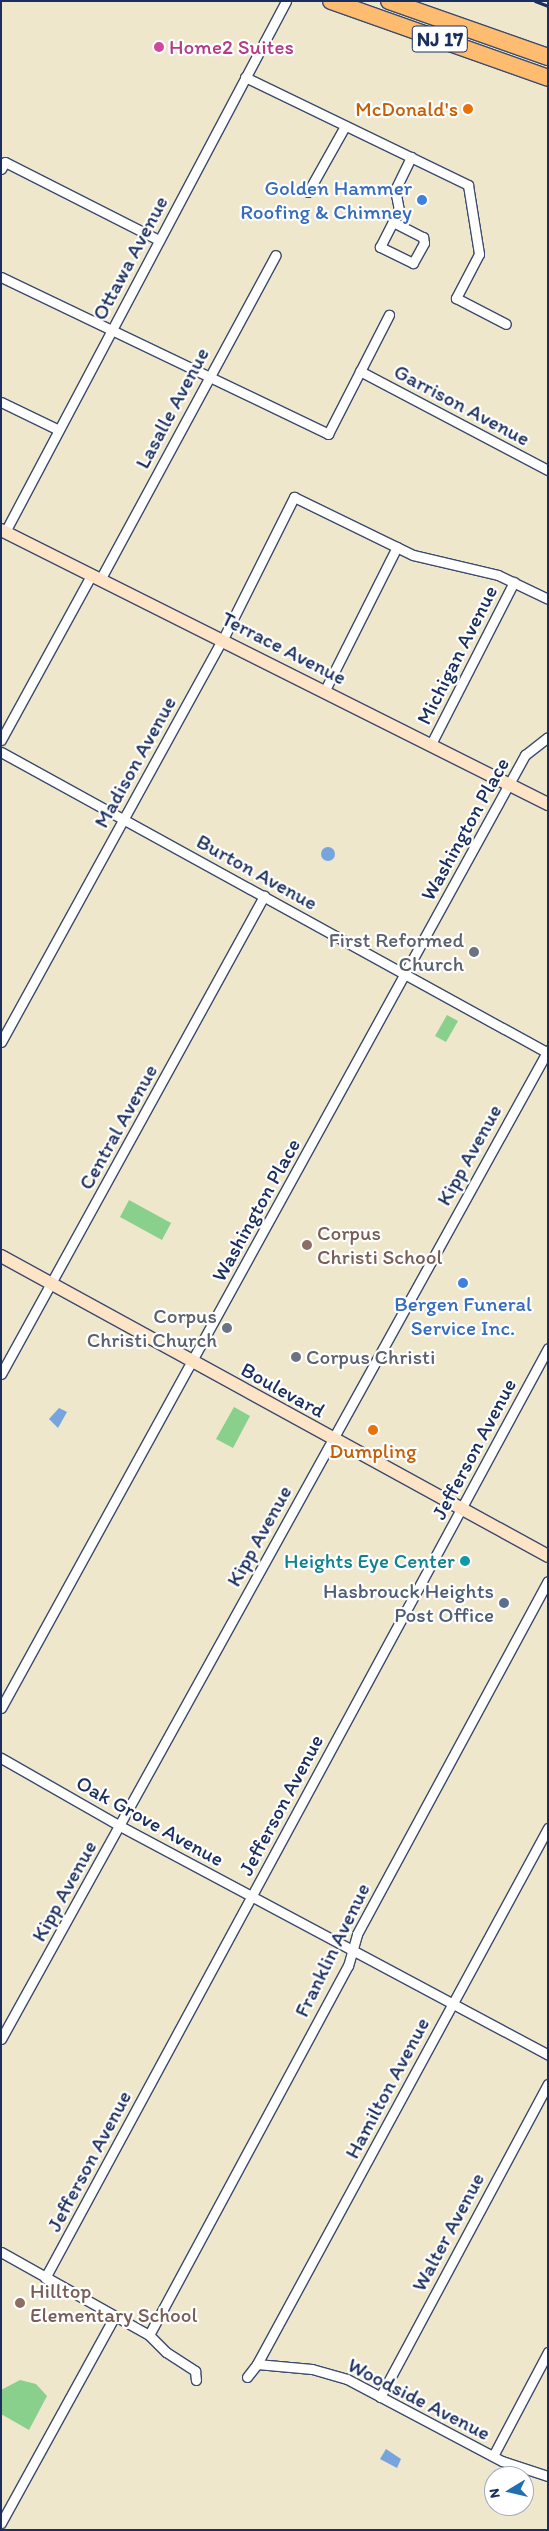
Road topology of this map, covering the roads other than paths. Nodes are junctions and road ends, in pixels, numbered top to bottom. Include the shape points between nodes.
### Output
1 (286, 1) edge
2 (331, 1) edge
3 (389, 1) edge
4 (548, 57) edge
5 (245, 77) junction
6 (548, 78) edge
7 (345, 126) junction
8 (411, 157) junction
9 (1, 169) edge
10 (308, 192) dead end
11 (393, 222) junction
12 (160, 240) junction
13 (276, 255) dead end
14 (1, 277) edge
15 (389, 315) dead end
16 (506, 324) dead end
17 (113, 330) junction
18 (360, 371) junction
19 (209, 375) junction
20 (1, 402) edge
21 (59, 430) junction
22 (548, 470) edge
23 (3, 531) edge
24 (397, 548) junction
25 (96, 576) junction
26 (514, 582) junction
27 (548, 599) edge
28 (223, 639) junction
29 (324, 690) junction
30 (548, 736) edge
31 (1, 740) edge
32 (431, 744) junction
33 (1, 752) edge
34 (510, 785) junction
35 (548, 804) edge
36 (124, 819) junction
37 (264, 896) junction
38 (405, 975) junction
39 (1, 1042) edge
40 (547, 1052) edge
41 (1, 1256) edge
42 (51, 1284) junction
43 (548, 1348) edge
44 (191, 1362) junction
45 (1, 1374) edge
46 (332, 1440) junction
47 (461, 1509) junction
48 (548, 1556) edge
49 (548, 1581) edge
50 (1, 1708) edge
51 (1, 1758) edge
52 (120, 1826) junction
53 (548, 1828) edge
54 (251, 1897) junction
55 (352, 1949) junction
56 (452, 2004) junction
57 (1, 2038) edge
58 (548, 2055) edge
59 (548, 2084) edge
60 (1, 2252) edge
61 (45, 2278) junction
62 (115, 2316) junction
63 (149, 2335) junction
64 (548, 2352) edge
65 (257, 2364) junction
66 (247, 2377) dead end
67 (196, 2380) dead end
68 (380, 2397) junction
69 (493, 2456) junction
70 (548, 2476) edge
71 (1, 2523) edge

1 - 5 street, Ottawa Avenue
2 - 6 highway, NJ 17
3 - 4 highway, NJ 17
5 - 7 street
5 - 12 street, Ottawa Avenue
7 - 8 street
7 - 10 street
8 - 11 street via 396,190 399,210
8 - 16 street via 468,185 479,254 456,298
9 - 12 street via 5,162
11 - 11 street via 380,247 413,263 424,243 423,237
12 - 17 street, Ottawa Avenue
13 - 19 street, Lasalle Avenue
14 - 17 street
15 - 18 street
17 - 19 street
17 - 21 street, Ottawa Avenue
18 - 19 street via 328,434
18 - 22 street, Garrison Avenue
19 - 25 street, Lasalle Avenue
20 - 21 street
21 - 23 street, Ottawa Avenue
23 - 25 street, Terrace Avenue
24 - 26 street via 428,560 482,570
24 - 28 street, Madison Avenue via 294,496
24 - 29 street
25 - 28 street, Terrace Avenue
25 - 31 street, Lasalle Avenue
26 - 27 street
26 - 32 street, Michigan Avenue
28 - 29 street, Terrace Avenue
28 - 36 street, Madison Avenue
29 - 32 street, Terrace Avenue
30 - 34 street, Washington Place via 529,751
32 - 34 street, Terrace Avenue
33 - 36 street, Burton Avenue
34 - 35 street, Terrace Avenue
34 - 38 street, Washington Place
36 - 37 street, Burton Avenue
36 - 39 street, Madison Avenue
37 - 38 street, Burton Avenue
37 - 42 street, Central Avenue
38 - 40 street, Burton Avenue
38 - 44 street, Washington Place
40 - 46 street, Kipp Avenue
41 - 42 street, Boulevard
42 - 44 street, Boulevard
42 - 45 street, Central Avenue
43 - 47 street, Jefferson Avenue
44 - 46 street, Boulevard
44 - 50 street, Washington Place
46 - 47 street, Boulevard
46 - 52 street, Kipp Avenue
47 - 48 street, Boulevard
47 - 54 street, Jefferson Avenue
49 - 55 street, Franklin Avenue via 385,1881
51 - 52 street, Oak Grove Avenue
52 - 54 street, Oak Grove Avenue
52 - 57 street, Kipp Avenue
53 - 56 street, Hamilton Avenue
54 - 55 street, Oak Grove Avenue
54 - 61 street, Jefferson Avenue
55 - 56 street, Oak Grove Avenue
55 - 63 street, Franklin Avenue via 348,1966
56 - 58 street, Oak Grove Avenue
56 - 65 street, Hamilton Avenue
59 - 68 street, Walter Avenue
60 - 61 street
61 - 62 street
62 - 63 street
62 - 71 street
63 - 67 street via 166,2352 195,2371
64 - 69 street
65 - 66 street
65 - 68 street, Woodside Avenue via 326,2373 348,2379
68 - 69 street, Woodside Avenue
69 - 70 street, Woodside Avenue

